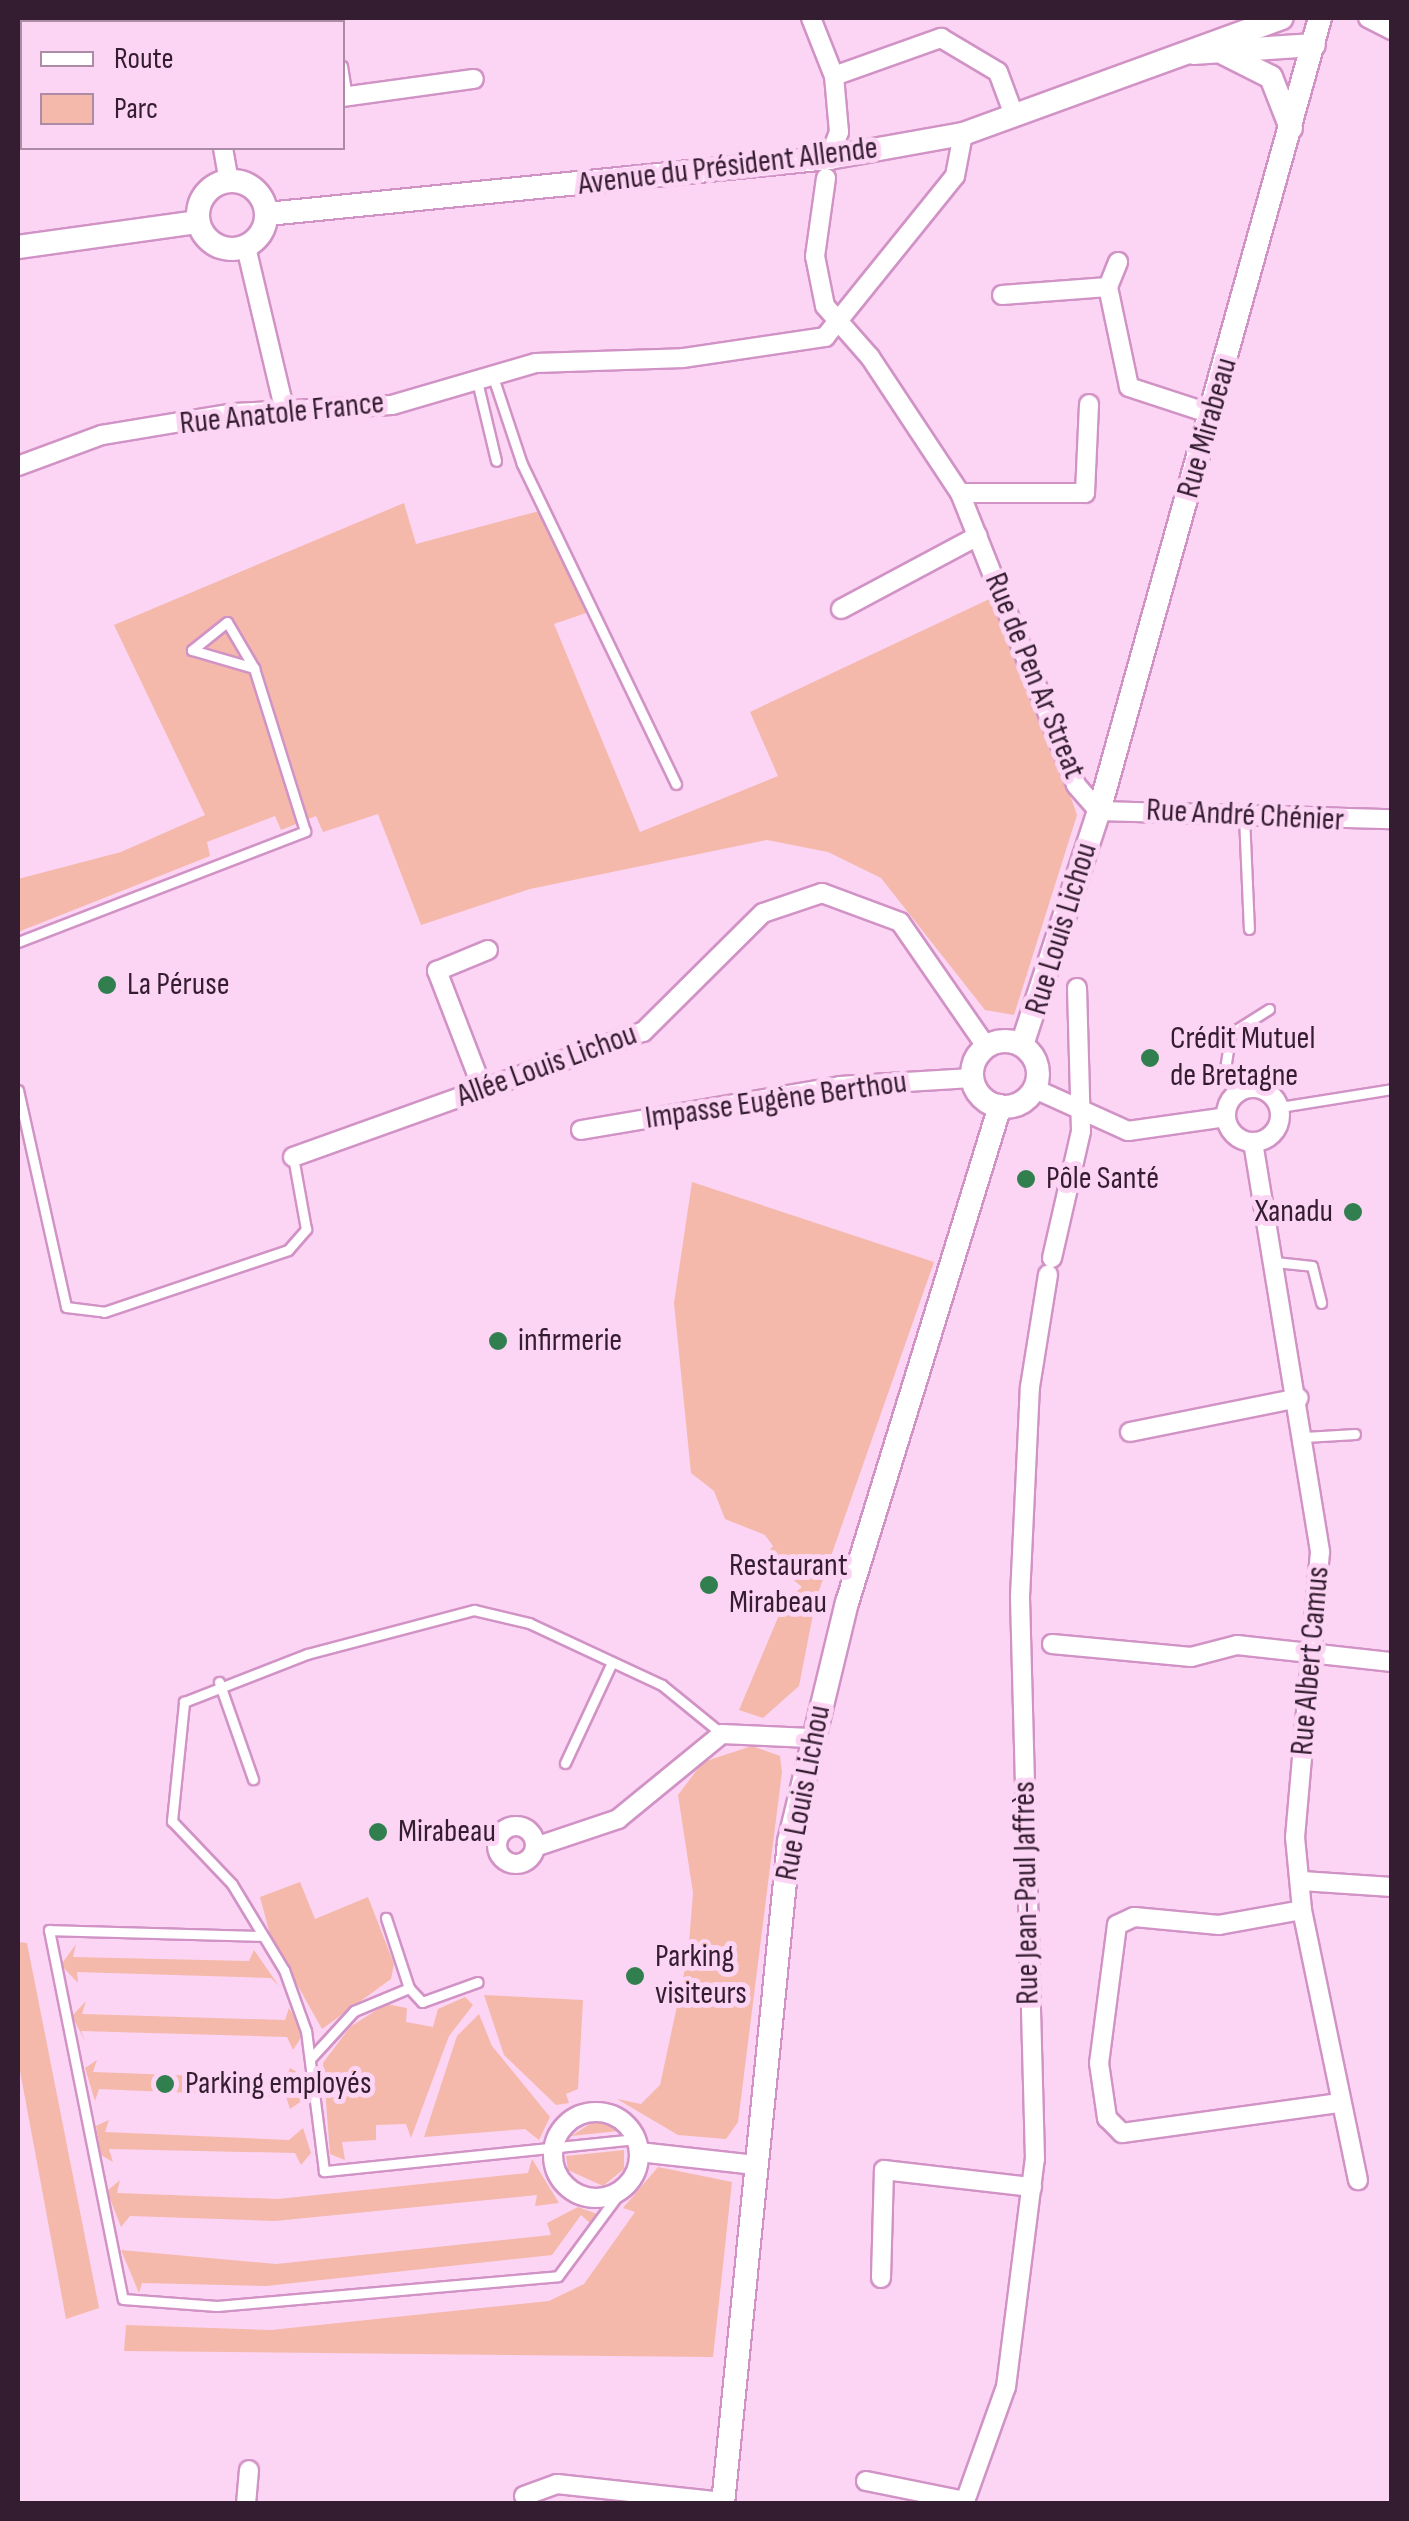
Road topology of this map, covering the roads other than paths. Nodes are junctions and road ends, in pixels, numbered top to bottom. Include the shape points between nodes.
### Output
1 (811, 18) edge
2 (1282, 18) edge
3 (1320, 18) edge
4 (1368, 18) edge
5 (1234, 24) edge
6 (1392, 30) edge
7 (1314, 45) junction
8 (1216, 52) junction
9 (1174, 54) junction
10 (834, 76) junction
11 (474, 79) dead end
12 (345, 97) edge
13 (1014, 115) junction
14 (963, 134) junction
15 (1292, 135) junction
16 (223, 150) edge
17 (827, 168) junction
18 (229, 181) junction
19 (267, 214) junction
20 (198, 222) junction
21 (246, 246) junction
22 (18, 247) edge
23 (1118, 262) dead end
24 (1108, 286) junction
25 (1002, 295) dead end
26 (841, 324) junction
27 (484, 373) junction
28 (1090, 404) dead end
29 (285, 412) junction
30 (1211, 414) junction
31 (496, 461) dead end
32 (18, 466) edge
33 (960, 493) junction
34 (978, 536) junction
35 (841, 608) dead end
36 (254, 668) junction
37 (676, 784) dead end
38 (1099, 811) junction
39 (1244, 816) junction
40 (1392, 819) edge
41 (1249, 929) dead end
42 (18, 942) edge
43 (488, 950) dead end
44 (1077, 988) dead end
45 (1268, 1009) dead end
46 (1022, 1045) junction
47 (986, 1046) junction
48 (972, 1078) junction
49 (1035, 1089) junction
50 (1392, 1089) edge
51 (18, 1090) edge
52 (483, 1090) junction
53 (1236, 1094) junction
54 (1000, 1106) junction
55 (1280, 1107) junction
56 (1080, 1114) junction
57 (1226, 1117) junction
58 (582, 1130) dead end
59 (1253, 1142) junction
60 (292, 1158) joint
61 (1276, 1262) junction
62 (1321, 1303) dead end
63 (1298, 1398) junction
64 (1130, 1432) dead end
65 (1355, 1434) dead end
66 (1304, 1437) junction
67 (1052, 1644) dead end
68 (1315, 1653) junction
69 (612, 1662) junction
70 (1392, 1662) edge
71 (219, 1682) junction
72 (722, 1734) junction
73 (810, 1738) junction
74 (565, 1763) dead end
75 (253, 1779) dead end
76 (535, 1847) dead end
77 (1302, 1882) junction
78 (1392, 1887) edge
79 (1302, 1910) junction
80 (386, 1918) dead end
81 (262, 1936) junction
82 (478, 1982) dead end
83 (409, 1988) junction
84 (311, 2058) junction
85 (1338, 2103) junction
86 (553, 2146) junction
87 (638, 2146) junction
88 (755, 2165) junction
89 (1358, 2180) dead end
90 (1032, 2187) junction
91 (623, 2188) junction
92 (881, 2278) dead end
93 (249, 2470) dead end
94 (866, 2482) dead end
95 (524, 2496) dead end
96 (723, 2502) edge
97 (964, 2502) edge
98 (246, 2504) edge

1 - 10 street, Rue de Pen Ar Streat
2 - 5 main road, Avenue du Président Allende
3 - 7 main road, Rue Mirabeau
4 - 6 street
5 - 9 main road, Avenue du Président Allende
7 - 8 main road, Avenue du Président Allende
7 - 15 main road, Rue Mirabeau
8 - 9 main road, Avenue du Président Allende
8 - 15 main road, Avenue du Président Allende via 1271,78
9 - 13 main road, Avenue du Président Allende
10 - 13 street via 941,38 998,72
10 - 17 street, Rue de Pen Ar Streat via 839,132
11 - 12 street
13 - 14 main road, Avenue du Président Allende
14 - 17 main road, Avenue du Président Allende
14 - 26 street via 955,176
15 - 30 main road, Rue Mirabeau
16 - 18 street
17 - 19 main road, Avenue du Président Allende
17 - 26 street, Rue de Pen Ar Streat via 815,256 825,306
18 - 19 main road via 253,187
18 - 20 main road via 206,192
19 - 21 main road
20 - 21 main road via 211,242
20 - 22 main road
21 - 29 street
23 - 24 street
24 - 25 street
24 - 30 street via 1129,387
26 - 27 street, Rue Anatole France via 825,337 761,348
26 - 33 street, Rue de Pen Ar Streat
27 - 29 street, Rue Anatole France via 392,405
27 - 31 lane
27 - 37 lane
28 - 33 street via 1085,492
29 - 32 street, Rue Anatole France via 102,435
30 - 38 main road, Rue Mirabeau
33 - 34 street, Rue de Pen Ar Streat
34 - 35 street, Rue de Pen Ar Streat
34 - 38 street, Rue de Pen Ar Streat via 1076,785
36 - 36 lane via 227,622 192,650 223,659
36 - 42 lane via 305,831
38 - 39 street, Rue André Chénier
38 - 46 main road, Rue Louis Lichou
39 - 40 street, Rue André Chénier
39 - 41 lane
43 - 52 street via 437,972
44 - 56 street, Rue Jean-Paul Jaffrès
45 - 53 lane via 1231,1032 1226,1070
46 - 47 main road
46 - 49 main road via 1038,1069
47 - 48 main road
47 - 52 street, Allée Louis Lichou via 900,922 822,892 763,913 644,1032
48 - 54 main road
48 - 58 street, Impasse Eugène Berthou via 840,1086
49 - 54 main road
49 - 56 street
50 - 55 lane
51 - 60 lane via 66,1307 104,1312 288,1250 306,1228
52 - 60 street, Allée Louis Lichou
53 - 55 street via 1261,1088
53 - 57 street
54 - 73 main road, Rue Louis Lichou
55 - 59 street via 1273,1134
56 - 57 street via 1128,1131
56 - 90 street, Rue Jean-Paul Jaffrès via 1030,1388 1020,1596
57 - 59 street via 1235,1135
59 - 61 street, Rue Albert Camus
61 - 62 lane via 1312,1266
61 - 63 street, Rue Albert Camus
63 - 64 street
63 - 66 street, Rue Albert Camus
65 - 66 lane
66 - 68 street, Rue Albert Camus via 1320,1552
67 - 68 street via 1191,1658 1237,1645
68 - 70 street
68 - 77 street, Rue Albert Camus via 1295,1837
69 - 71 lane via 474,1610
69 - 72 lane via 662,1685
69 - 74 lane
71 - 75 lane
71 - 81 lane via 184,1702 172,1821 232,1884
72 - 73 street
72 - 76 street via 618,1819
73 - 88 main road, Rue Louis Lichou via 788,1842
77 - 78 street
77 - 79 street, Rue Albert Camus
79 - 85 street, Rue Albert Camus
79 - 85 street via 1219,1925 1134,1918 1118,1925 1099,2063 1107,2118 1122,2133
80 - 83 lane
81 - 84 lane via 284,1970
81 - 91 lane via 49,1930 122,2298 218,2306 558,2276
82 - 83 lane via 422,2002
83 - 84 lane via 354,2012
84 - 86 lane via 324,2171
85 - 89 street, Rue Albert Camus
86 - 87 lane
86 - 87 street via 564,2125 590,2112 618,2118
86 - 91 street via 555,2170 572,2190 599,2198
87 - 88 street
87 - 91 street
88 - 96 main road, Rue Louis Lichou
90 - 92 street via 884,2170
90 - 97 street, Rue Jean-Paul Jaffrès via 1006,2387
93 - 98 street
94 - 97 street
95 - 96 street via 557,2484

